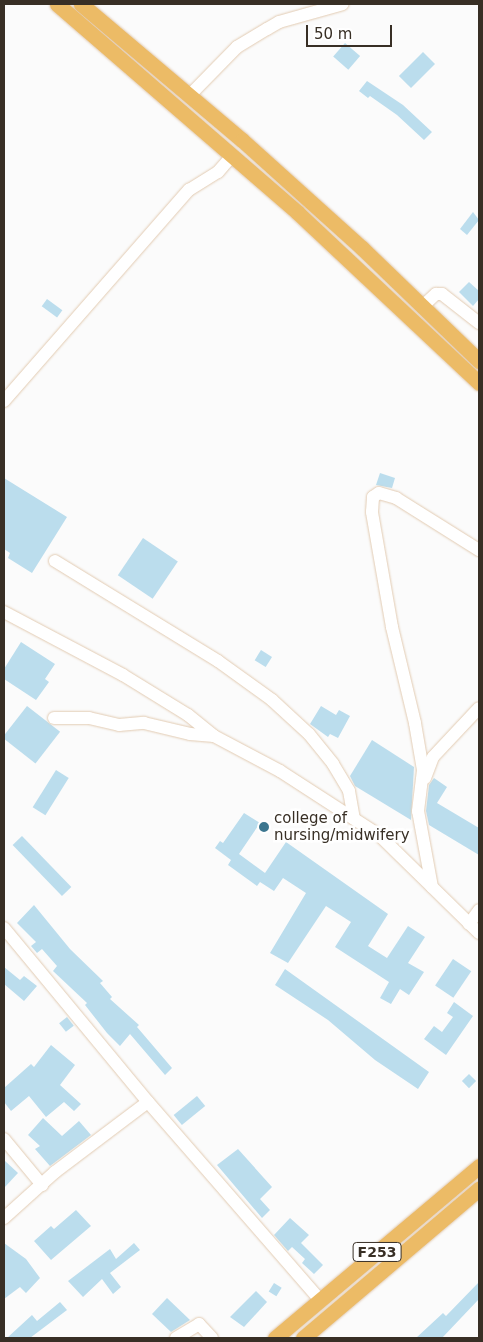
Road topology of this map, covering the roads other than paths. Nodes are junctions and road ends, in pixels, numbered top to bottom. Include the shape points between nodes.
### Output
1 (57, 4) edge
2 (81, 4) edge
3 (343, 4) edge
4 (189, 96) junction
5 (232, 156) junction
6 (423, 306) junction
7 (479, 323) edge
8 (479, 361) edge
9 (479, 383) edge
10 (4, 401) edge
11 (479, 550) edge
12 (55, 561) dead end
13 (4, 612) edge
14 (479, 708) edge
15 (54, 718) dead end
16 (214, 736) junction
17 (421, 790) junction
18 (354, 819) junction
19 (432, 889) junction
20 (479, 910) edge
21 (468, 924) junction
22 (4, 928) edge
23 (479, 934) edge
24 (148, 1102) junction
25 (4, 1138) edge
26 (479, 1166) edge
27 (42, 1185) junction
28 (479, 1189) edge
29 (4, 1218) edge
30 (321, 1301) junction
31 (176, 1338) edge
32 (212, 1338) edge
33 (275, 1338) edge
34 (303, 1338) edge

1 - 5 main road
2 - 4 main road
3 - 4 street via 279,22 252,38 210,72
4 - 6 main road
5 - 9 main road via 384,291
5 - 10 street via 218,172 189,190
6 - 7 street via 436,294 442,294
6 - 8 main road
11 - 17 street via 396,498 379,493 373,497 372,512 392,628 423,770
12 - 18 street via 218,661 272,700 309,734 333,764 349,791
13 - 16 street via 123,675 188,715
14 - 17 street via 433,757
15 - 16 street via 89,718 119,725 144,723
16 - 18 street via 280,771
17 - 19 street via 418,811
18 - 19 street via 399,852
19 - 21 street
20 - 21 street
21 - 23 street
22 - 24 street
24 - 27 street
24 - 30 street
25 - 27 street
26 - 30 main road, F253
27 - 29 street
28 - 34 main road, F253
30 - 33 main road, F253
31 - 32 street via 200,1324

